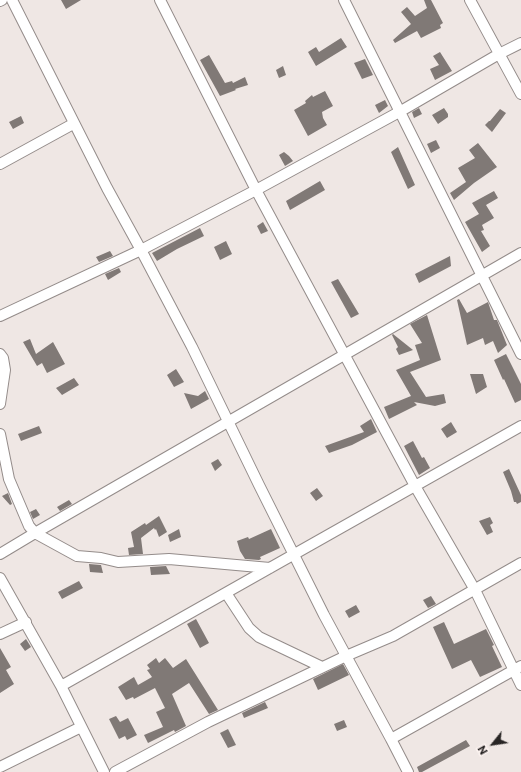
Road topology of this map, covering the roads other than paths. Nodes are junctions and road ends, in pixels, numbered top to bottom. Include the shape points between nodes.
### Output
1 (12, 0) edge
2 (160, 0) edge
3 (344, 0) edge
4 (470, 0) edge
5 (521, 43) edge
6 (499, 54) junction
7 (521, 94) edge
8 (401, 111) junction
9 (73, 124) junction
10 (0, 164) edge
11 (256, 190) junction
12 (141, 250) junction
13 (521, 253) edge
14 (482, 276) junction
15 (0, 316) edge
16 (0, 354) edge
17 (521, 354) edge
18 (344, 355) junction
19 (0, 404) edge
20 (228, 421) junction
21 (521, 426) edge
22 (0, 434) edge
23 (415, 486) junction
24 (35, 533) junction
25 (0, 554) edge
26 (294, 555) junction
27 (521, 563) edge
28 (270, 568) junction
29 (0, 578) edge
30 (475, 590) junction
31 (226, 593) junction
32 (26, 622) junction
33 (0, 634) edge
34 (346, 656) junction
35 (322, 667) junction
36 (517, 668) edge
37 (521, 685) edge
38 (61, 686) junction
39 (81, 727) junction
40 (391, 739) junction
41 (0, 767) edge
42 (104, 772) edge
43 (115, 772) edge
44 (408, 772) edge

1 - 9 street
2 - 11 street
3 - 8 street
4 - 6 street
5 - 6 street
6 - 7 street
6 - 8 street
8 - 11 street
8 - 14 street
9 - 10 street
9 - 12 street
11 - 12 street
11 - 18 street
12 - 15 street
12 - 20 street
13 - 14 street
14 - 17 street
14 - 18 street
16 - 19 street via 5,370
18 - 20 street
18 - 23 street
20 - 24 street
20 - 26 street
21 - 23 street
22 - 24 street via 9,479 29,526
23 - 26 street
23 - 30 street
24 - 25 street
24 - 28 street via 77,556 118,562 169,559
26 - 28 street
26 - 34 street
27 - 30 street
28 - 31 street
29 - 32 street
30 - 34 street via 393,636
30 - 36 street
31 - 35 street via 249,628 259,638
31 - 38 street
32 - 33 street
32 - 38 street
34 - 35 street
34 - 40 street
35 - 43 street via 208,722
36 - 37 street
36 - 40 street
38 - 39 street
39 - 41 street
39 - 42 street
40 - 44 street

